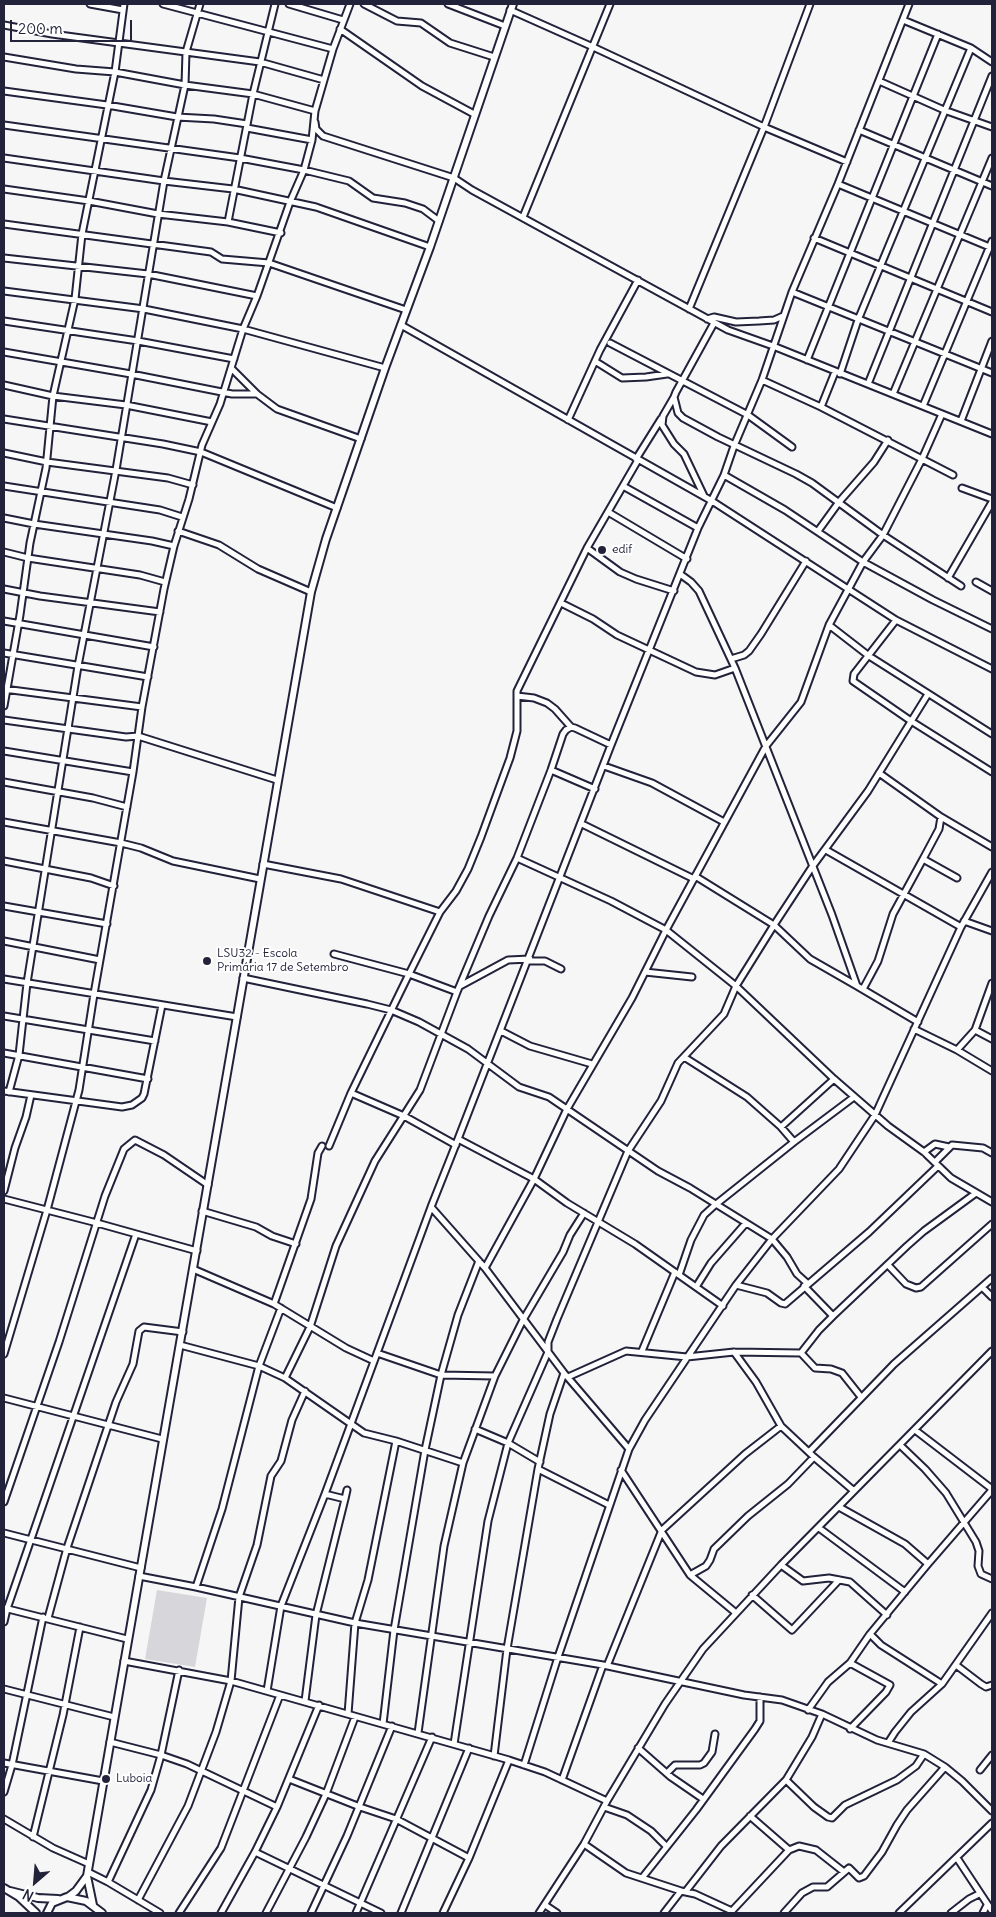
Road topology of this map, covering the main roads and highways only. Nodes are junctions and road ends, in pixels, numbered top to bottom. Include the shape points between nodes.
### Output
1 (511, 7) edge
2 (87, 1874) junction
3 (7, 1889) edge
4 (68, 1897) junction
5 (59, 1899) junction
6 (93, 1906) junction
7 (36, 1913) edge
8 (47, 1913) edge
9 (102, 1913) edge

1 - 2 main road via 430,247 336,508 311,592
2 - 4 main road
2 - 6 main road
3 - 5 main road via 38,1898
3 - 7 main road
4 - 5 main road
4 - 6 main road
5 - 8 main road via 52,1903
6 - 9 main road

